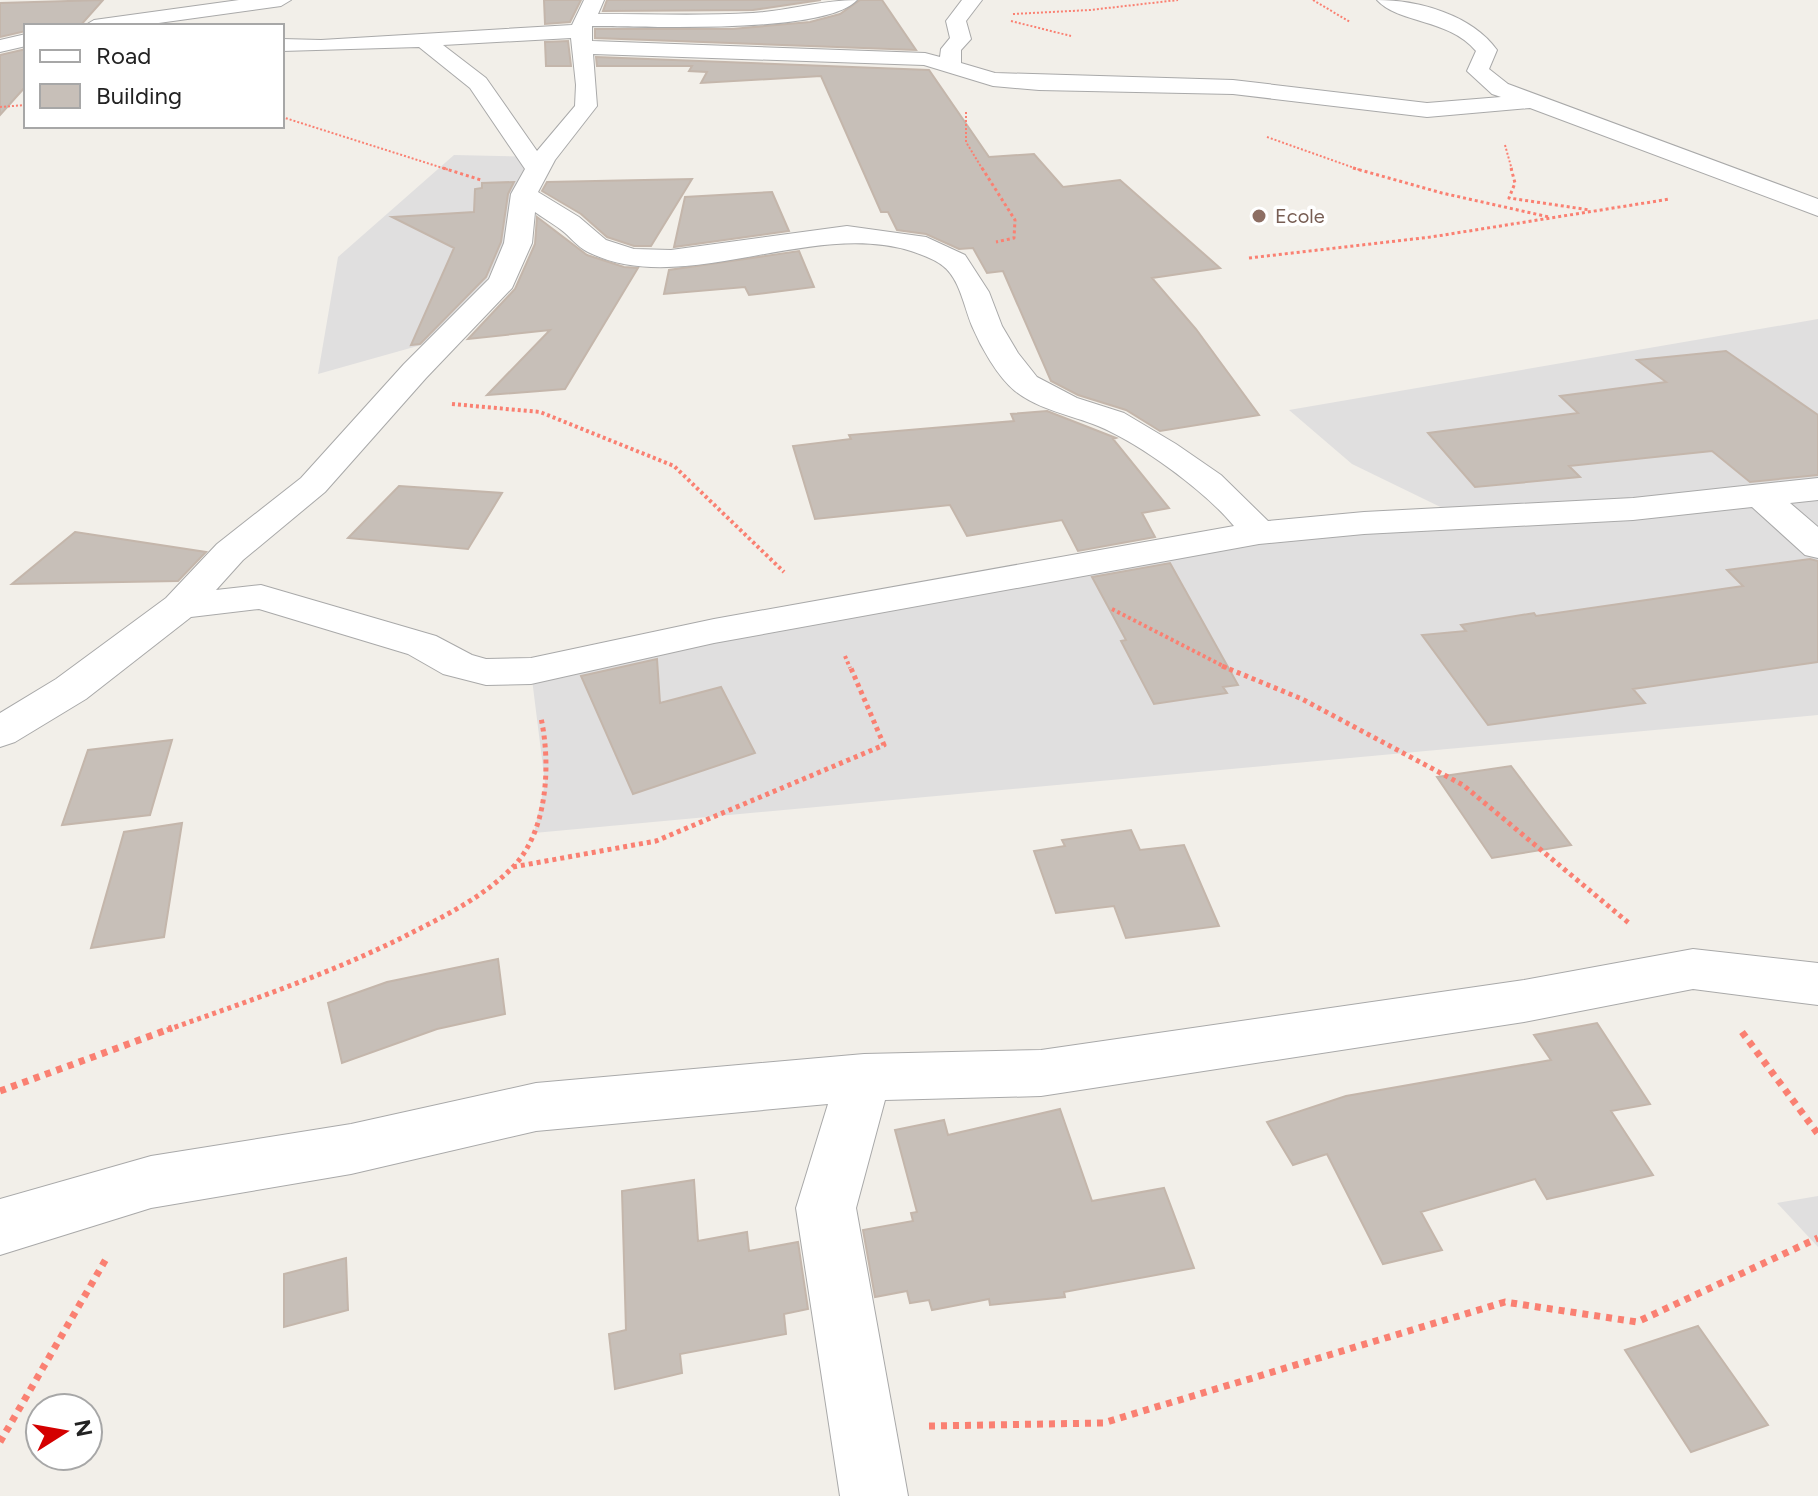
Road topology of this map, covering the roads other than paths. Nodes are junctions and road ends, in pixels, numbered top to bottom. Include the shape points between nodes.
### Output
1 (281, 0) edge
2 (847, 0) edge
3 (972, 0) edge
4 (1387, 0) edge
5 (108, 24) edge
6 (585, 24) edge
7 (24, 31) edge
8 (0, 32) edge
9 (422, 39) junction
10 (24, 40) edge
11 (284, 45) edge
12 (0, 46) edge
13 (944, 64) junction
14 (1533, 101) junction
15 (531, 182) junction
16 (1818, 208) edge
17 (1818, 489) edge
18 (1761, 496) junction
19 (1259, 533) junction
20 (1818, 547) edge
21 (180, 606) junction
22 (0, 732) edge
23 (1818, 984) edge
24 (864, 1077) junction
25 (0, 1227) edge
26 (874, 1496) edge

1 - 5 street
2 - 6 street via 783,16
3 - 13 street via 956,21 961,39
4 - 14 street via 1457,23 1477,36 1487,50 1478,71 1500,89
6 - 9 street
6 - 13 street
6 - 15 street via 586,106 556,140
7 - 8 street
9 - 11 street
9 - 15 street via 478,83
10 - 12 street
13 - 14 street via 993,79 1233,87 1427,110
14 - 16 street
15 - 19 street via 596,246 632,257 671,258 847,234 916,243 941,254 955,261 1004,357 1026,384 1065,405 1112,420 1164,451 1209,482
15 - 21 street via 518,243 502,282 313,485 230,552
17 - 18 street
18 - 19 street
18 - 20 street
19 - 21 street via 714,631 531,671 486,672 458,665 422,645 261,597
21 - 22 street via 71,689
23 - 24 street via 1693,969 1524,1001 1041,1073
24 - 25 street via 536,1107 351,1149 151,1182
24 - 26 street via 826,1208

